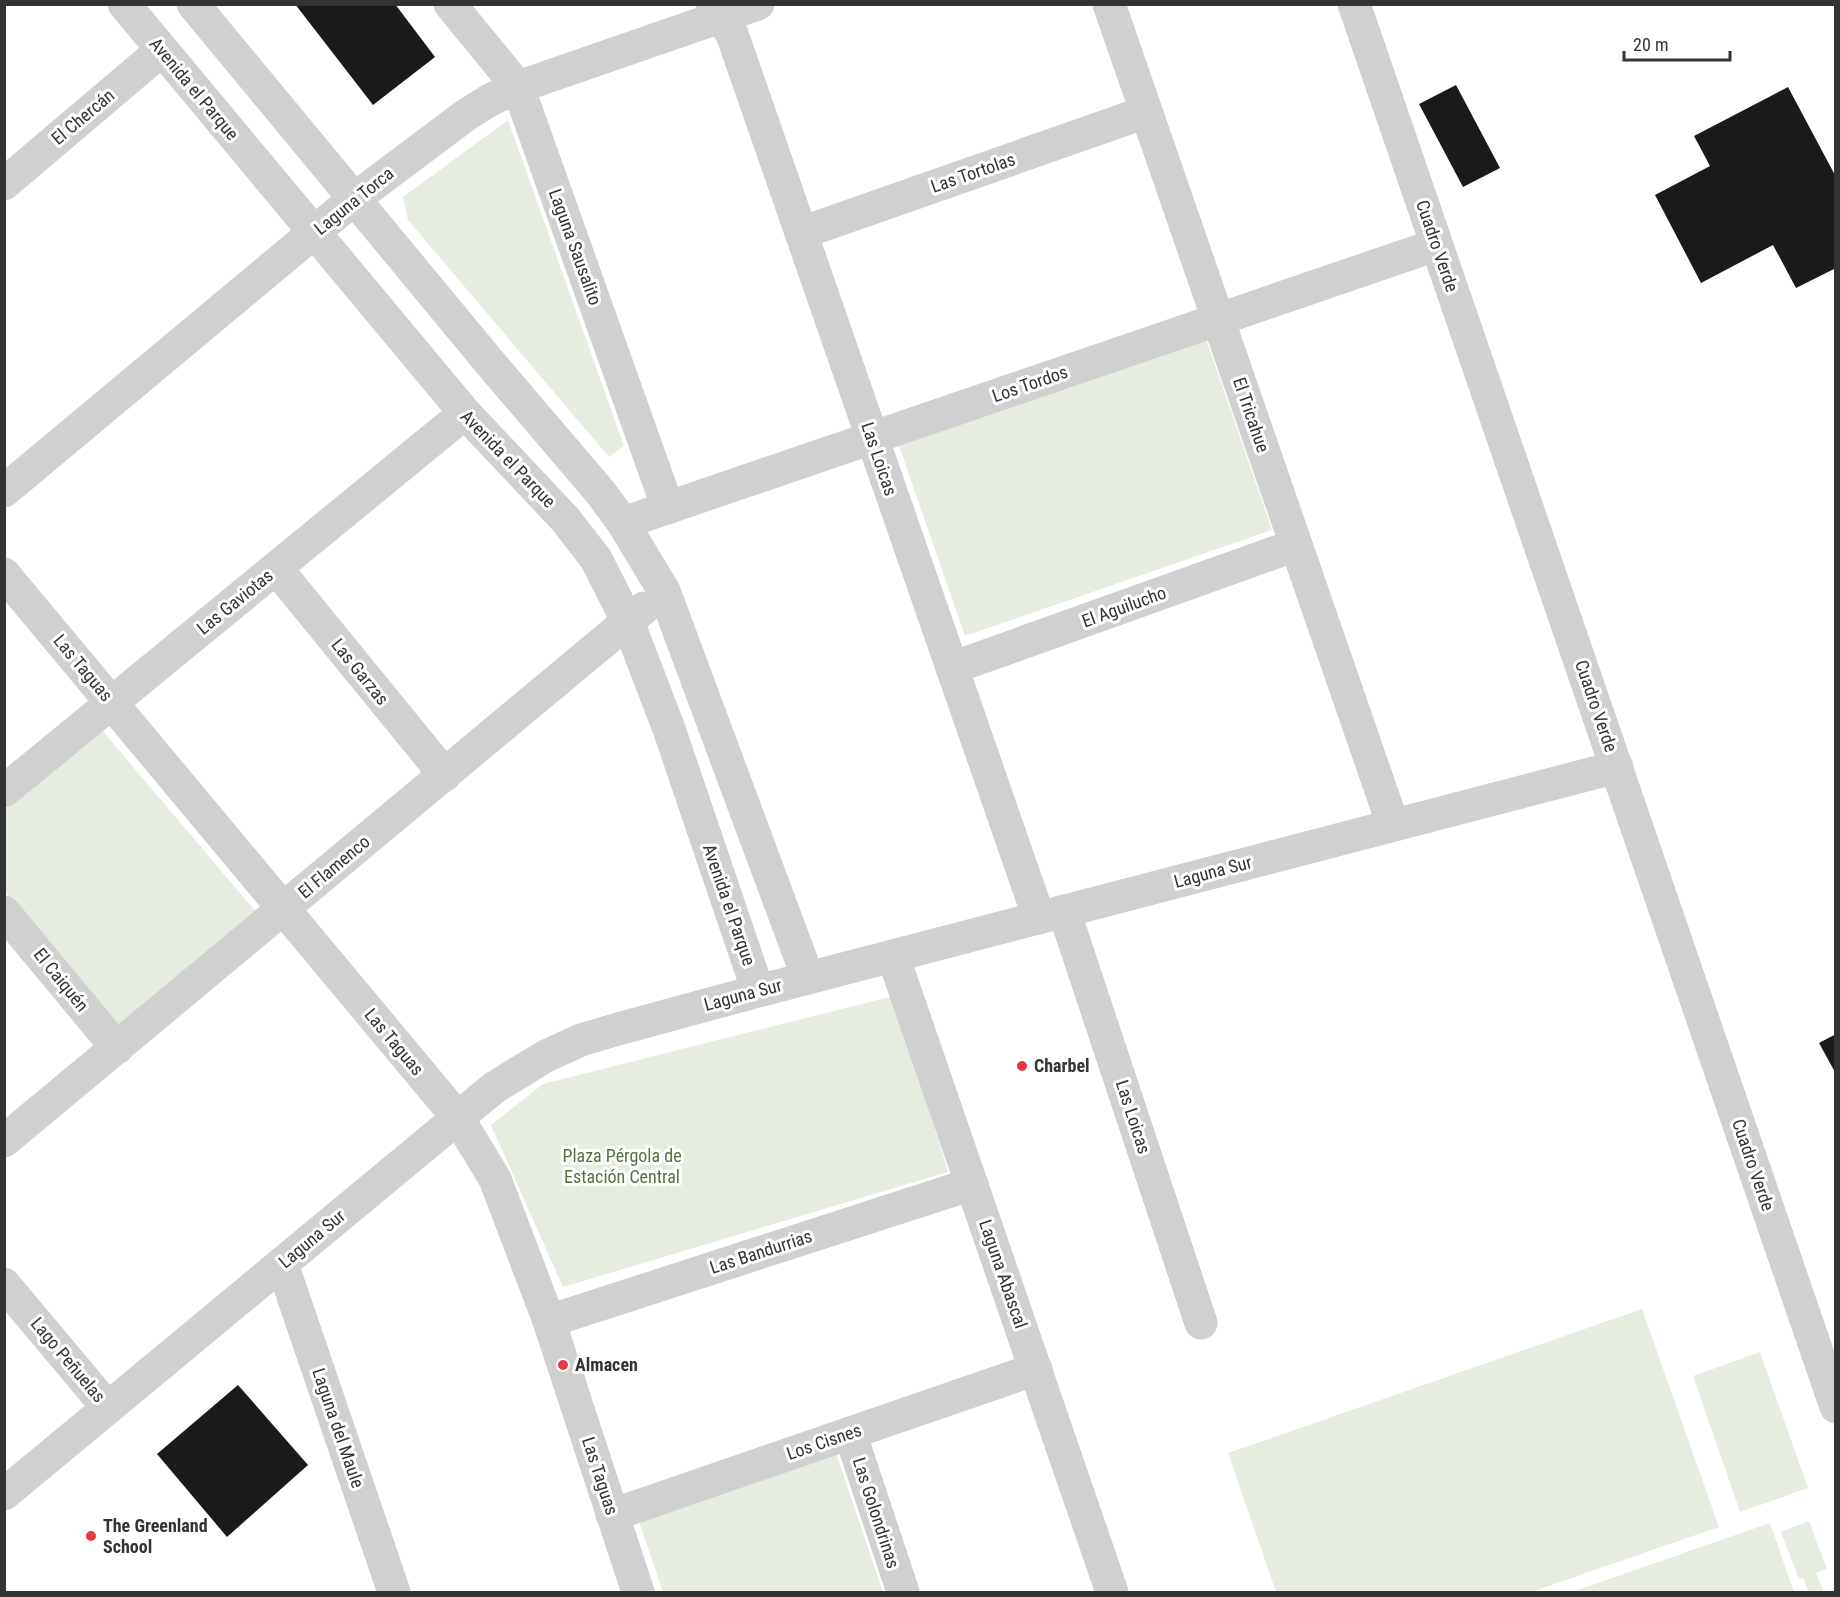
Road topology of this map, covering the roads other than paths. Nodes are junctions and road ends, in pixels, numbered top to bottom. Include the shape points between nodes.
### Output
1 (124, 4) edge
2 (193, 4) edge
3 (450, 4) edge
4 (758, 4) edge
5 (1109, 4) edge
6 (1354, 4) edge
7 (716, 11) edge
8 (162, 51) junction
9 (518, 87) junction
10 (1146, 112) junction
11 (4, 184) edge
12 (354, 199) junction
13 (801, 233) junction
14 (314, 234) junction
15 (1437, 245) junction
16 (1218, 320) junction
17 (465, 413) junction
18 (872, 438) junction
19 (4, 491) edge
20 (668, 508) junction
21 (623, 523) junction
22 (1296, 545) junction
23 (276, 568) junction
24 (4, 574) edge
25 (664, 591) junction
26 (628, 622) junction
27 (952, 668) junction
28 (112, 703) junction
29 (1617, 767) junction
30 (445, 775) junction
31 (4, 791) edge
32 (1393, 825) junction
33 (284, 909) junction
34 (4, 912) edge
35 (1052, 914) junction
36 (893, 956) junction
37 (808, 978) junction
38 (758, 991) junction
39 (117, 1048) junction
40 (458, 1118) junction
41 (4, 1141) edge
42 (972, 1184) junction
43 (282, 1264) junction
44 (4, 1284) edge
45 (549, 1321) junction
46 (1201, 1323) dead end
47 (1036, 1369) junction
48 (1834, 1401) edge
49 (108, 1408) junction
50 (850, 1433) junction
51 (4, 1494) edge
52 (612, 1515) junction
53 (394, 1593) edge
54 (638, 1593) edge
55 (903, 1593) edge
56 (1112, 1593) edge

1 - 8 street, Avenida el Parque
2 - 12 street
3 - 9 street, Laguna Sausalito
4 - 7 street, Laguna Torca
5 - 10 street, El Tricahue
6 - 15 street, Cuadro Verde
7 - 9 street, Laguna Torca
7 - 13 street, Las Loicas via 732,34
8 - 11 street, El Chercán
8 - 14 street, Avenida el Parque
9 - 12 street, Laguna Torca via 466,115
9 - 20 street, Laguna Sausalito
10 - 13 street, Las Tortolas
10 - 16 street, El Tricahue
12 - 14 street, Laguna Torca
12 - 21 street
13 - 18 street, Las Loicas
14 - 17 street, Avenida el Parque
14 - 19 street, Laguna Torca
15 - 16 street, Los Tordos
15 - 29 street, Cuadro Verde
16 - 18 street, Los Tordos
16 - 22 street, El Tricahue
17 - 23 street, Las Gaviotas
17 - 26 street, Avenida el Parque via 566,519 596,559
18 - 20 street, Los Tordos
18 - 27 street, Las Loicas
20 - 21 street, Los Tordos
21 - 25 street
22 - 27 street, El Aguilucho
22 - 32 street, El Tricahue
23 - 28 street, Las Gaviotas
23 - 30 street, Las Garzas
24 - 28 street, Las Taguas
25 - 26 street, El Flamenco
25 - 37 street
26 - 30 street, El Flamenco
26 - 38 street, Avenida el Parque via 669,729
27 - 35 street, Las Loicas
28 - 31 street, Las Gaviotas
28 - 33 street, Las Taguas
29 - 32 street, Laguna Sur
29 - 48 street, Cuadro Verde
30 - 33 street, El Flamenco
32 - 35 street, Laguna Sur
33 - 39 street, El Flamenco
33 - 40 street, Las Taguas
34 - 39 street, El Caiquén
35 - 36 street, Laguna Sur
35 - 46 street, Las Loicas
36 - 37 street, Laguna Sur
36 - 42 street, Laguna Abascal
37 - 38 street, Laguna Sur
38 - 40 street, Laguna Sur via 581,1040 519,1070
39 - 41 street, El Flamenco
40 - 43 street, Laguna Sur
40 - 45 street, Las Taguas via 495,1179
42 - 45 street, Las Bandurrias
42 - 47 street, Laguna Abascal
43 - 49 street, Laguna Sur
43 - 53 street, Laguna del Maule
44 - 49 street, Lago Peñuelas
45 - 52 street, Las Taguas
47 - 50 street, Los Cisnes
47 - 56 street, Laguna Abascal
49 - 51 street, Laguna Sur
50 - 52 street, Los Cisnes
50 - 55 street, Las Golondrinas
52 - 54 street, Las Taguas

